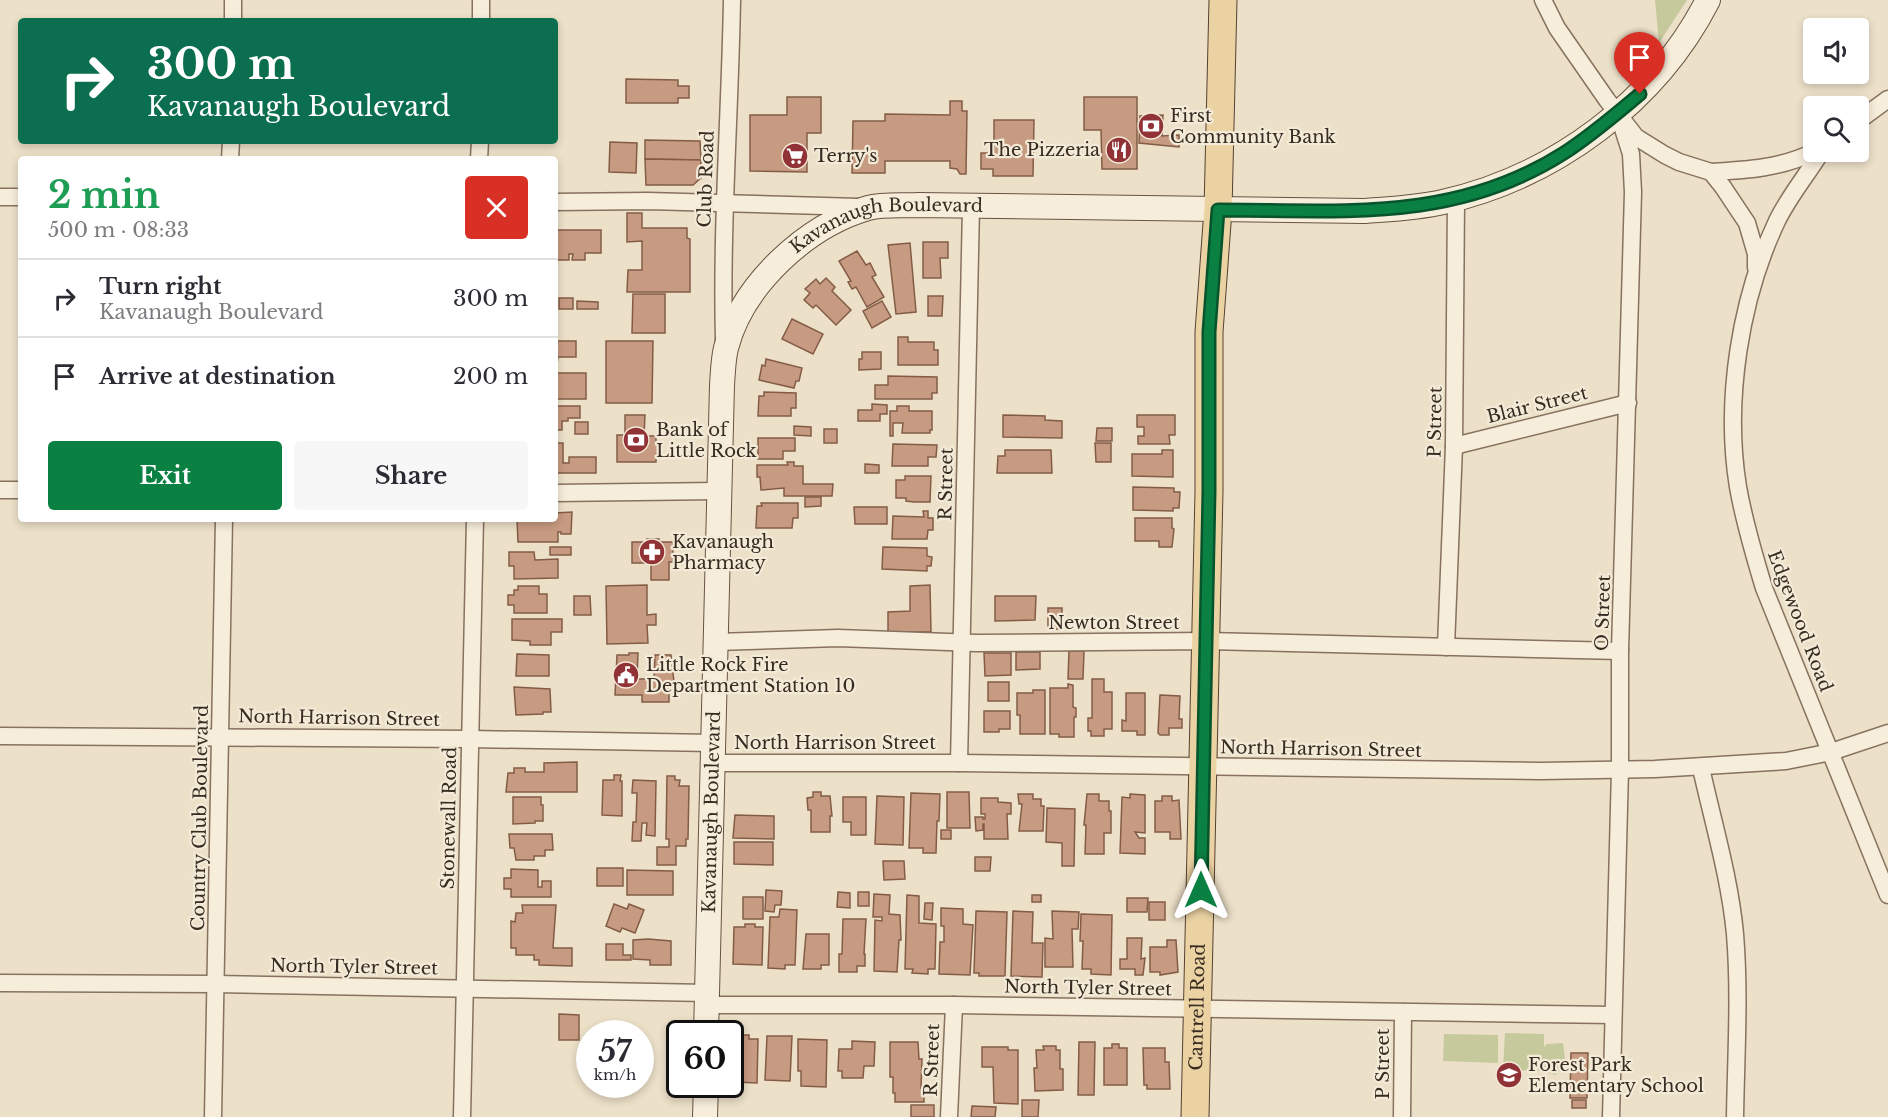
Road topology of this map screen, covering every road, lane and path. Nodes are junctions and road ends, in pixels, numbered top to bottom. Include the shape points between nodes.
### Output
1 (233, 0) edge
2 (481, 0) edge
3 (732, 0) edge
4 (1223, 0) edge
5 (1543, 0) edge
6 (1708, 0) edge
7 (233, 18) edge
8 (481, 18) edge
9 (1888, 99) edge
10 (1618, 112) junction
11 (1869, 113) edge
12 (1803, 157) edge
13 (1815, 162) edge
14 (1711, 172) junction
15 (1456, 199) junction
16 (558, 202) edge
17 (723, 203) junction
18 (971, 207) junction
19 (869, 208) junction
20 (1218, 210) junction
21 (1756, 275) junction
22 (724, 359) junction
23 (1628, 403) junction
24 (1454, 446) junction
25 (0, 490) edge
26 (18, 490) edge
27 (718, 491) junction
28 (558, 493) edge
29 (224, 522) edge
30 (475, 522) edge
31 (1206, 641) junction
32 (716, 642) junction
33 (962, 642) junction
34 (1446, 647) junction
35 (1620, 651) junction
36 (1888, 733) edge
37 (0, 736) edge
38 (221, 737) junction
39 (471, 739) junction
40 (1831, 752) junction
41 (713, 753) junction
42 (959, 763) junction
43 (1202, 768) junction
44 (1701, 768) junction
45 (1620, 769) junction
46 (1888, 895) edge
47 (0, 983) edge
48 (216, 984) junction
49 (465, 989) junction
50 (707, 999) junction
51 (954, 1005) junction
52 (1197, 1008) junction
53 (1403, 1012) junction
54 (1613, 1015) junction
55 (706, 1020) edge
56 (706, 1098) edge
57 (213, 1117) edge
58 (462, 1117) edge
59 (705, 1117) edge
60 (949, 1117) edge
61 (1195, 1117) edge
62 (1402, 1117) edge
63 (1611, 1117) edge
64 (1735, 1117) edge

1 - 7 street
2 - 8 street
3 - 17 street, Club Road
4 - 20 main road, Cantrell Road
5 - 10 street via 1557,28
6 - 10 street, Kavanaugh Boulevard via 1664,67
9 - 11 street
10 - 14 street via 1642,141 1679,162
10 - 15 street, Kavanaugh Boulevard via 1545,164
10 - 23 street, O Street via 1633,166
12 - 14 street via 1771,167
13 - 21 street, Edgewood Road via 1779,218
14 - 21 street via 1747,223 1756,254
15 - 20 street, Kavanaugh Boulevard via 1365,211
15 - 24 street, P Street
16 - 17 street
17 - 19 street
17 - 22 street, Club Road
18 - 19 street, Kavanaugh Boulevard
18 - 20 street, Kavanaugh Boulevard
18 - 33 street, R Street
19 - 22 street, Kavanaugh Boulevard via 820,230 776,264 746,304
20 - 31 main road, Cantrell Road via 1209,332
21 - 40 street, Edgewood Road via 1742,329 1734,393 1738,487 1764,588
22 - 27 street, Kavanaugh Boulevard
23 - 24 street, Blair Street
23 - 35 street, O Street
24 - 34 street, P Street
25 - 26 street
27 - 28 street
27 - 32 street, Kavanaugh Boulevard
29 - 38 street, Country Club Boulevard
30 - 39 street, Stonewall Road
31 - 33 street, Newton Street
31 - 34 street, Newton Street
31 - 43 main road, Cantrell Road
32 - 33 street, Newton Street via 838,638
32 - 41 street, Kavanaugh Boulevard
33 - 42 street, R Street
34 - 35 street, Newton Street
35 - 45 street, O Street
36 - 40 street, North Harrison Street
37 - 38 street, North Harrison Street
38 - 39 street, North Harrison Street
38 - 48 street, Country Club Boulevard
39 - 41 street, North Harrison Street
39 - 49 street, Stonewall Road
40 - 44 street, North Harrison Street via 1786,761
40 - 46 street, Edgewood Road
41 - 42 street, North Harrison Street
41 - 50 street, Kavanaugh Boulevard
42 - 43 street, North Harrison Street
43 - 45 street, North Harrison Street
43 - 52 main road, Cantrell Road
44 - 45 street, North Harrison Street
44 - 64 street via 1730,896 1734,932
45 - 54 street, O Street
47 - 48 street, North Tyler Street
48 - 49 street, North Tyler Street
48 - 57 street, Country Club Boulevard
49 - 50 street, North Tyler Street
49 - 58 street, Stonewall Road
50 - 51 street, North Tyler Street
50 - 55 street, Kavanaugh Boulevard
51 - 52 street, North Tyler Street
51 - 60 street, R Street
52 - 53 street, North Tyler Street
52 - 61 main road, Cantrell Road
53 - 54 street, North Tyler Street
53 - 62 street, P Street
54 - 63 street, O Street
56 - 59 street

